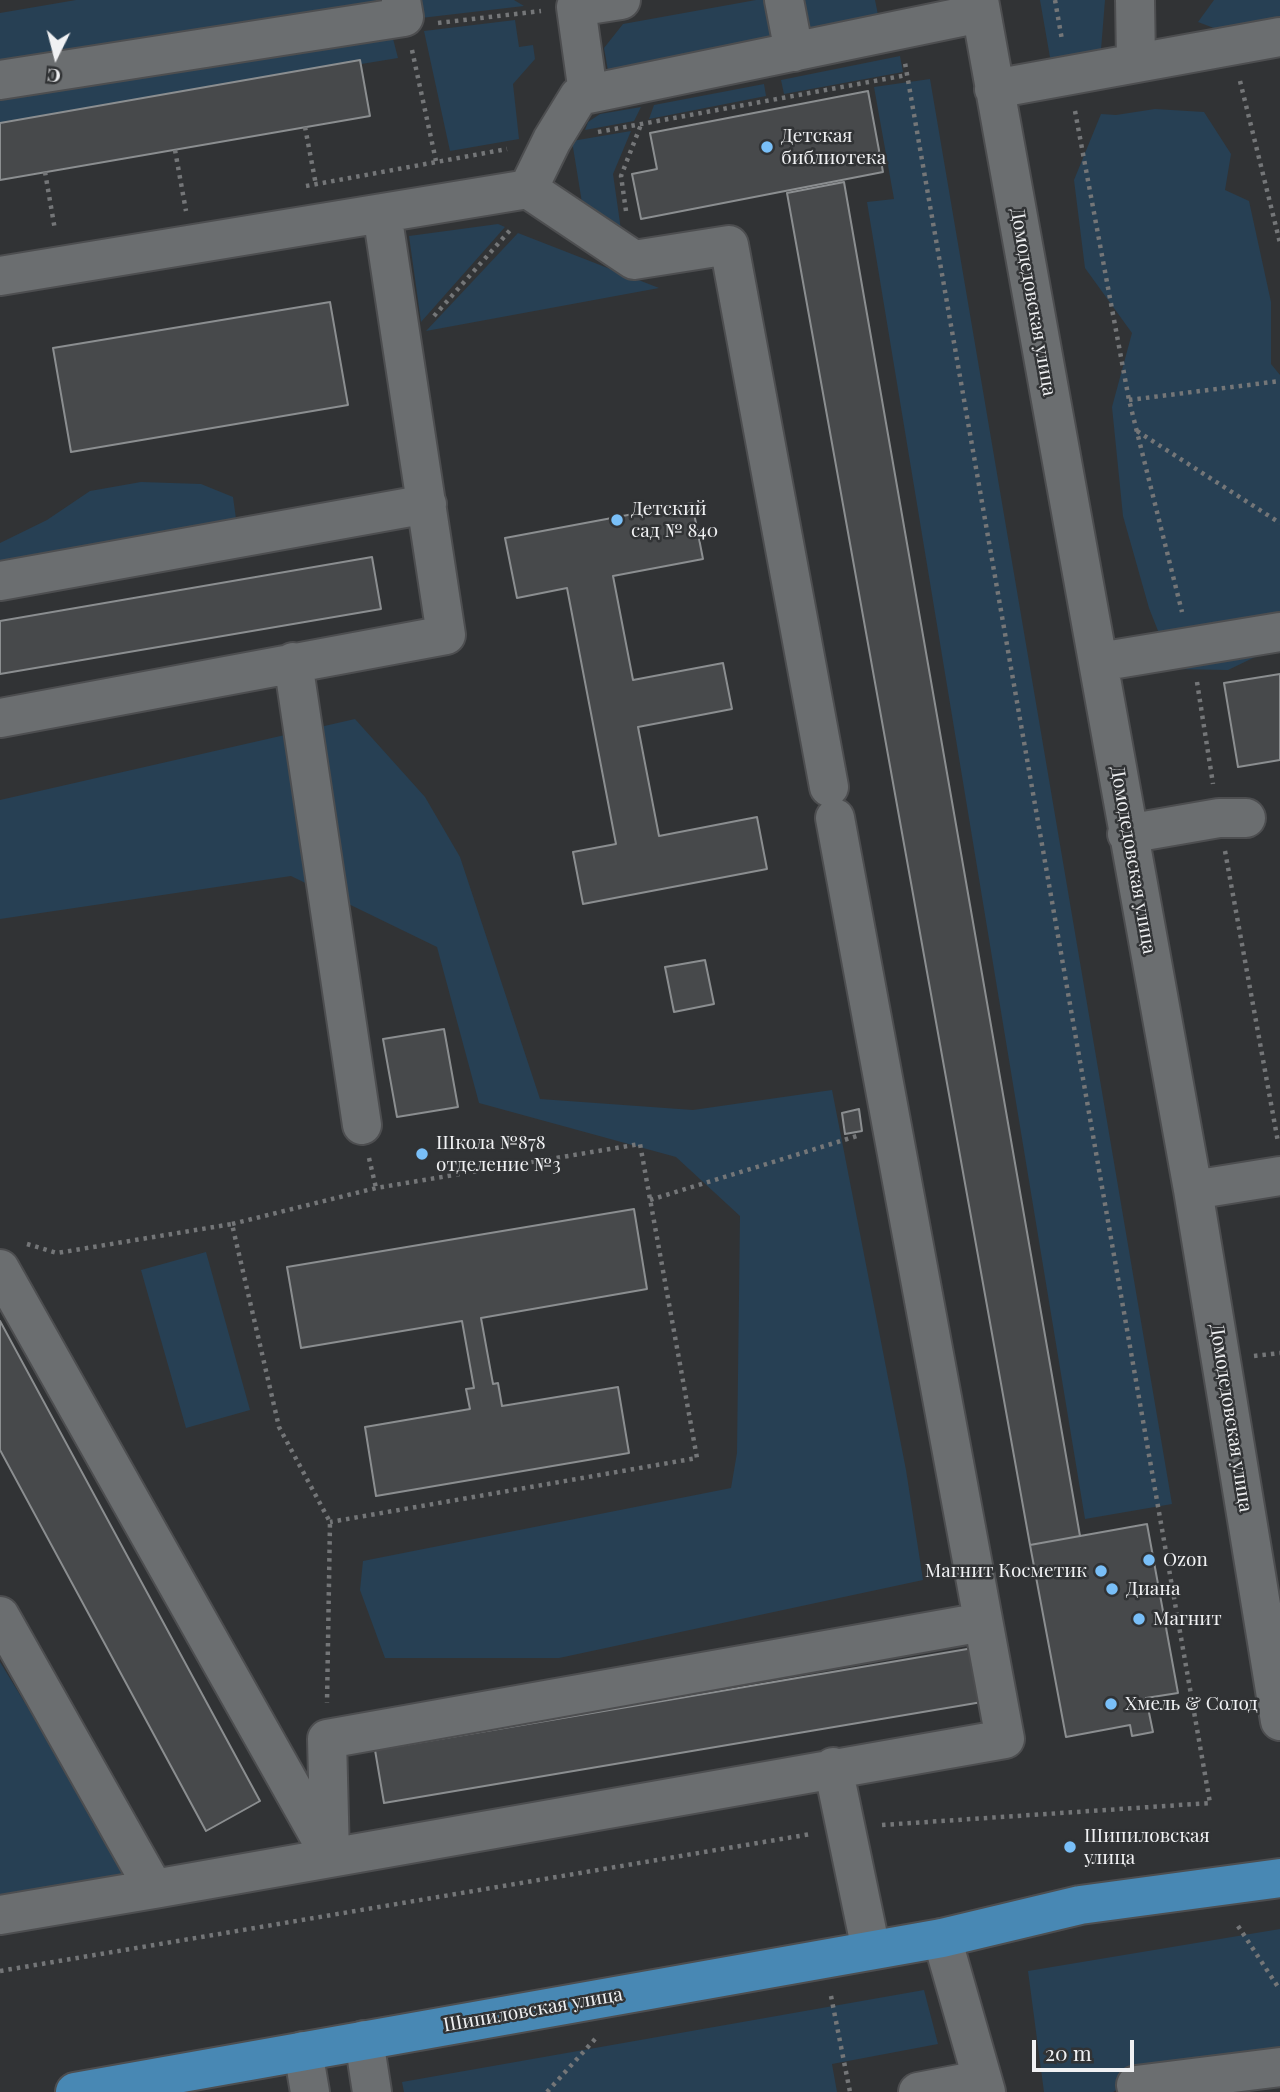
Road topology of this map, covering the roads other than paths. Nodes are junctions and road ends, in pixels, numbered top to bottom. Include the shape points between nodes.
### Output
1 (621, 0) edge
2 (784, 0) edge
3 (1135, 0) edge
4 (980, 6) edge
5 (404, 14) edge
6 (1280, 37) edge
7 (794, 52) junction
8 (1136, 61) junction
9 (0, 80) edge
10 (994, 89) junction
11 (588, 93) junction
12 (534, 193) junction
13 (382, 213) junction
14 (0, 276) edge
15 (427, 504) junction
16 (0, 581) edge
17 (1280, 632) edge
18 (293, 662) junction
19 (1099, 662) junction
20 (0, 718) edge
21 (1233, 818) road end
22 (1127, 834) junction
23 (362, 1125) dead end
24 (1280, 1176) edge
25 (1193, 1190) junction
26 (11, 1256) edge
27 (0, 1616) edge
28 (983, 1622) junction
29 (1280, 1721) edge
30 (833, 1767) junction
31 (330, 1856) junction
32 (1280, 1878) edge
33 (154, 1889) junction
34 (0, 1915) edge
35 (942, 1938) junction
36 (871, 1950) junction
37 (364, 2040) junction
38 (303, 2051) junction
39 (1280, 2067) edge
40 (983, 2086) edge
41 (1133, 2090) edge
42 (75, 2092) edge
43 (310, 2092) edge
44 (372, 2092) edge
45 (918, 2092) edge

1 - 11 street via 576,7
2 - 7 street
3 - 8 street
4 - 7 street via 899,30
4 - 10 street, Домодедовская улица
5 - 9 street
6 - 8 street
7 - 11 street
8 - 10 street
10 - 19 street, Домодедовская улица
11 - 12 street via 579,96 552,140
12 - 13 street via 446,201
12 - 28 street via 634,260 729,245
13 - 14 street via 191,244 57,240
13 - 15 street
15 - 16 street
15 - 18 street via 446,635
17 - 19 street
18 - 20 street
18 - 23 street
19 - 22 street, Домодедовская улица
21 - 22 street
22 - 25 street, Домодедовская улица
24 - 25 street
25 - 29 street, Домодедовская улица
26 - 31 street
27 - 33 street
28 - 30 street via 1005,1739
28 - 31 street via 327,1739
30 - 31 street
30 - 36 street
31 - 33 street
32 - 35 main road, Шипиловская улица via 1080,1905
33 - 34 street
35 - 36 main road, Шипиловская улица
35 - 40 street
36 - 37 main road, Шипиловская улица
37 - 38 main road, Шипиловская улица
37 - 44 street
38 - 42 main road, Шипиловская улица
38 - 43 street
39 - 41 street
40 - 45 street

